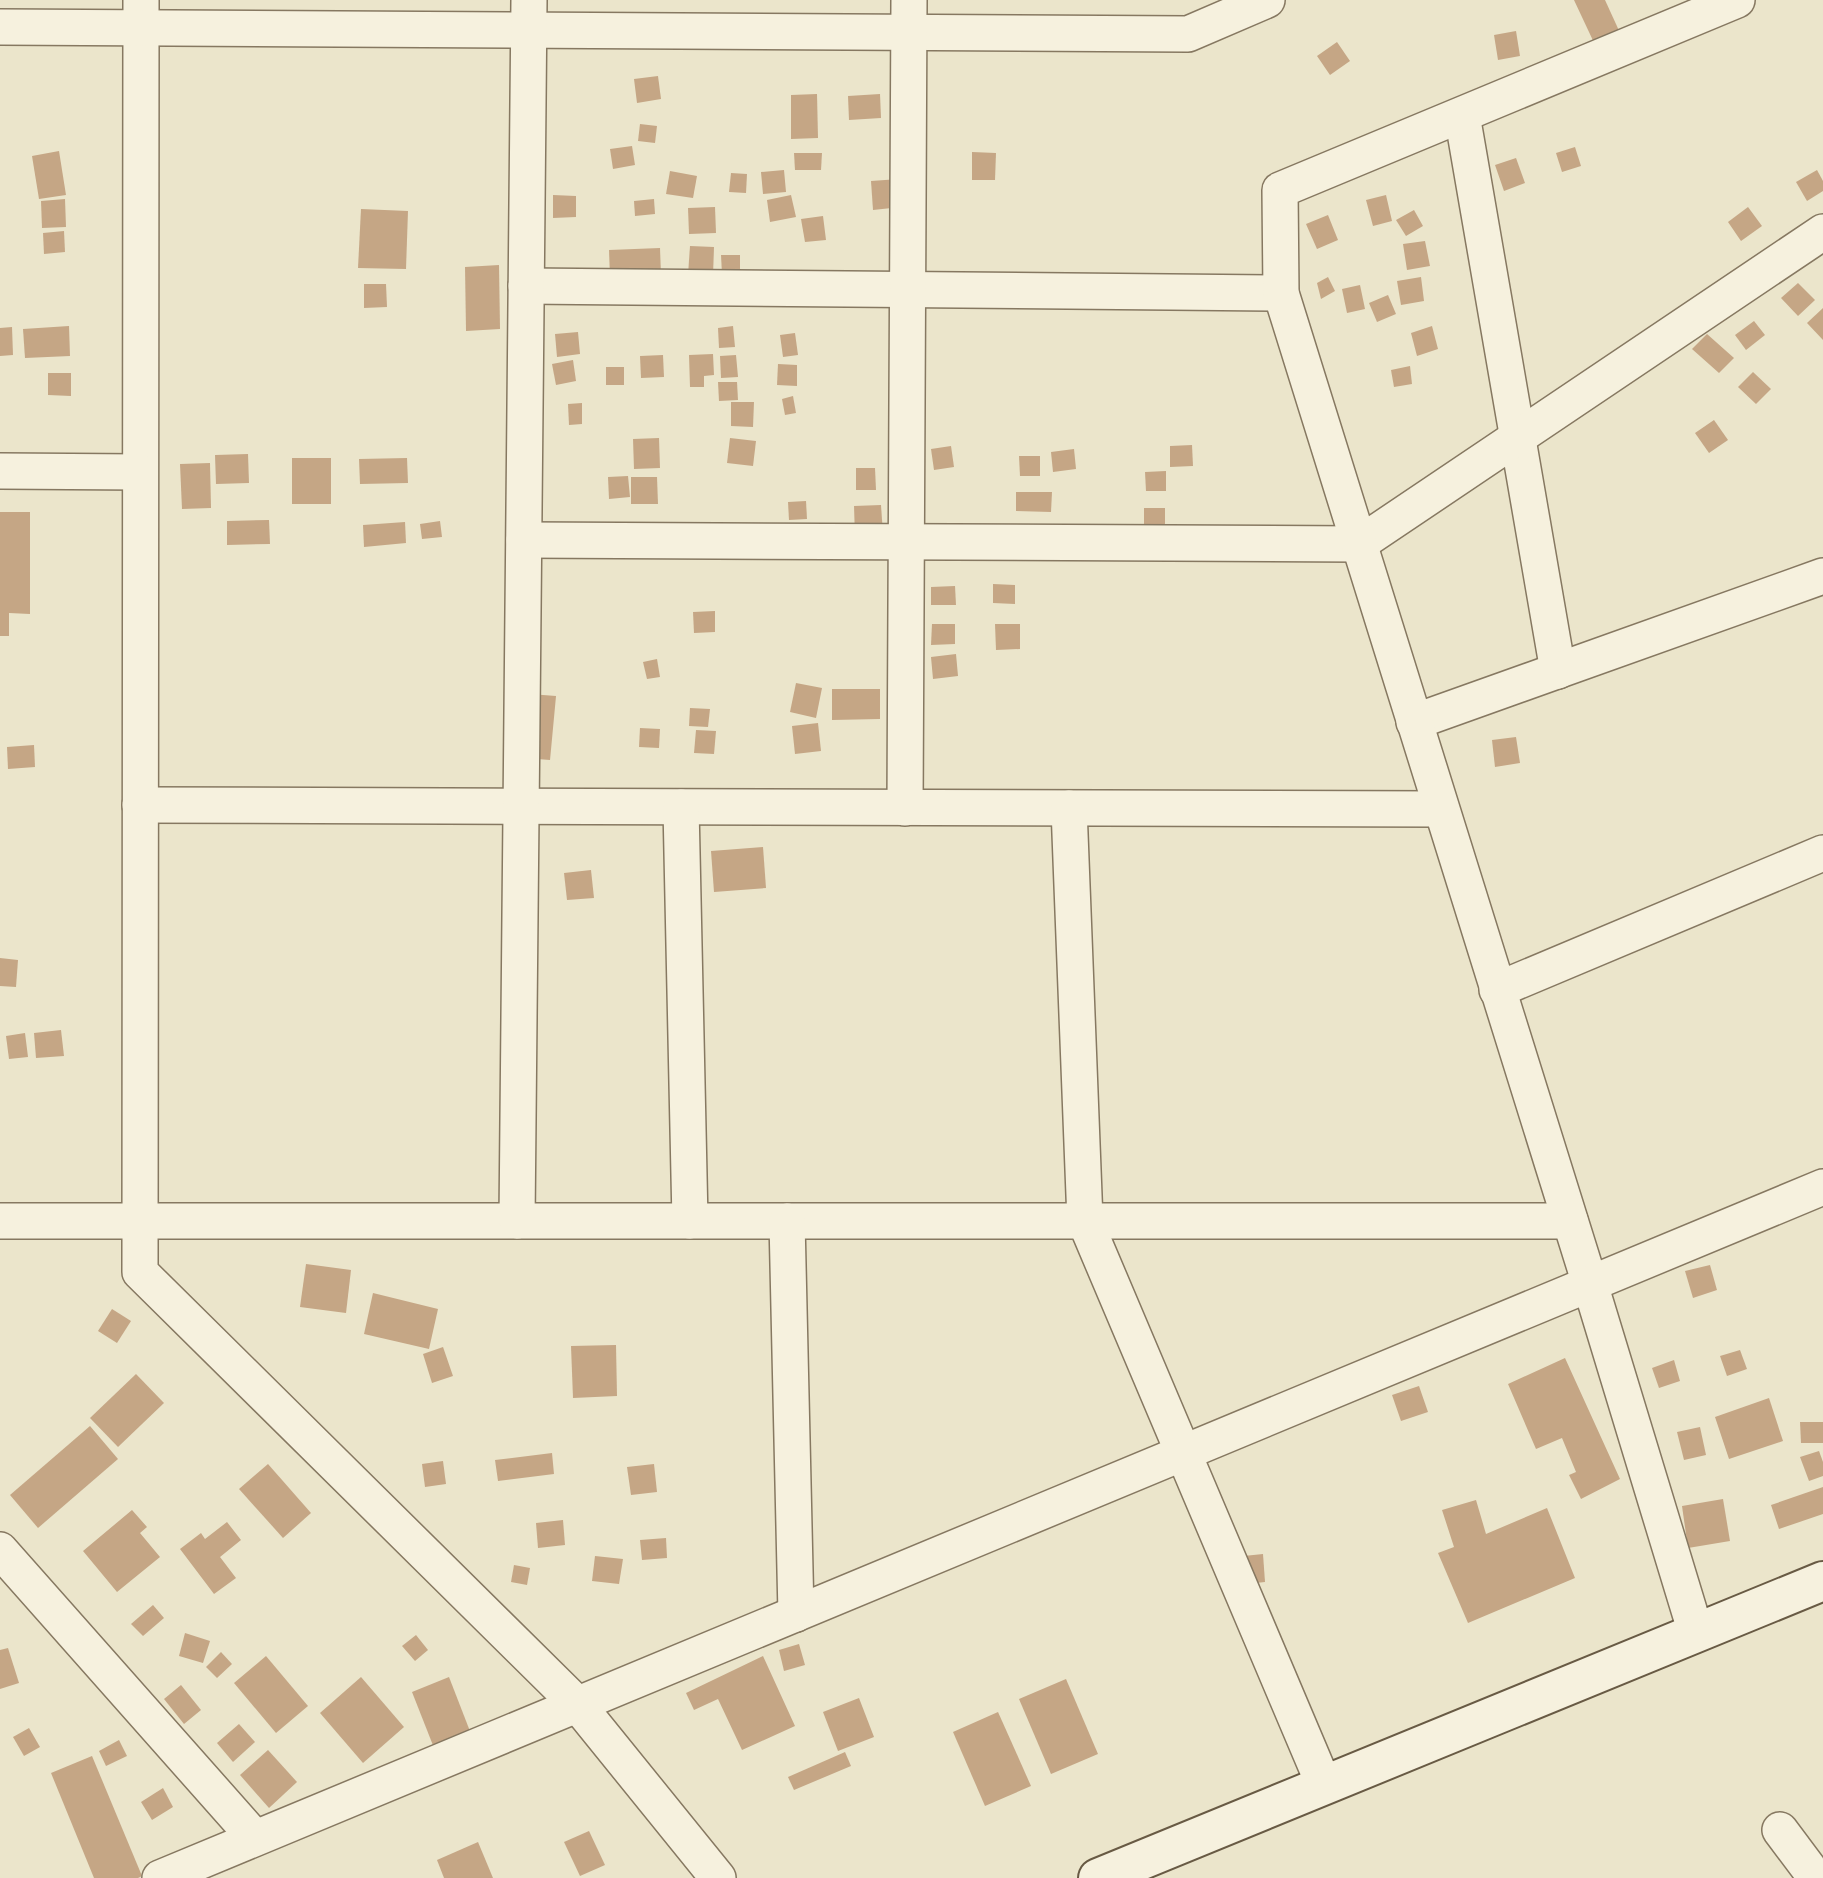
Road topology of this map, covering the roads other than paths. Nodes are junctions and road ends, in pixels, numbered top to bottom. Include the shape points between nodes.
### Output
1 (1267, 0) edge
2 (1737, 0) edge
3 (141, 14) edge
4 (529, 15) edge
5 (909, 16) edge
6 (0, 27) edge
7 (1462, 115) junction
8 (1823, 232) edge
9 (526, 286) junction
10 (907, 290) junction
11 (1281, 293) junction
12 (1518, 438) junction
13 (0, 471) edge
14 (140, 472) junction
15 (524, 540) junction
16 (906, 542) junction
17 (1359, 544) junction
18 (1823, 576) edge
19 (1558, 671) junction
20 (1414, 722) junction
21 (140, 805) junction
22 (521, 806) junction
23 (681, 807) junction
24 (905, 808) junction
25 (1069, 808) junction
26 (1441, 809) junction
27 (1823, 853) edge
28 (1497, 990) junction
29 (1823, 1187) edge
30 (0, 1221) edge
31 (140, 1221) junction
32 (517, 1221) junction
33 (690, 1221) junction
34 (787, 1221) junction
35 (1085, 1221) junction
36 (1570, 1221) junction
37 (1590, 1284) junction
38 (1183, 1453) junction
39 (6, 1564) edge
40 (1823, 1581) edge
41 (796, 1614) junction
42 (1696, 1633) junction
43 (578, 1705) junction
44 (1324, 1785) junction
45 (1780, 1830) dead end
46 (255, 1839) junction
47 (160, 1878) edge
48 (718, 1878) edge
49 (1098, 1878) edge
50 (1816, 1878) edge

1 - 5 street via 1188,34
2 - 7 street
3 - 4 street
3 - 6 street
3 - 14 street
4 - 5 street
4 - 9 street
5 - 10 street
7 - 11 street via 1280,190
7 - 12 street
8 - 12 street
9 - 10 street
9 - 15 street
10 - 11 street
10 - 16 street
11 - 17 street
12 - 17 street
12 - 19 street
13 - 14 street
14 - 21 street
15 - 16 street
15 - 22 street
16 - 17 street
16 - 24 street
17 - 20 street
18 - 19 street
19 - 20 street
20 - 26 street
21 - 22 street
21 - 31 street
22 - 23 street
22 - 32 street
23 - 24 street
23 - 33 street
24 - 25 street
25 - 26 street
25 - 35 street
26 - 28 street
27 - 28 street
28 - 36 street
29 - 37 street
30 - 31 street
31 - 32 street
31 - 43 street via 140,1272
32 - 33 street
33 - 34 street
34 - 35 street
34 - 41 street
35 - 36 street
35 - 38 street
36 - 37 street
37 - 38 street
37 - 42 street
38 - 41 street
38 - 44 street
39 - 46 street
40 - 42 main road
41 - 43 street
42 - 44 main road
43 - 46 street
43 - 48 street
44 - 49 main road
45 - 50 street
46 - 47 street

